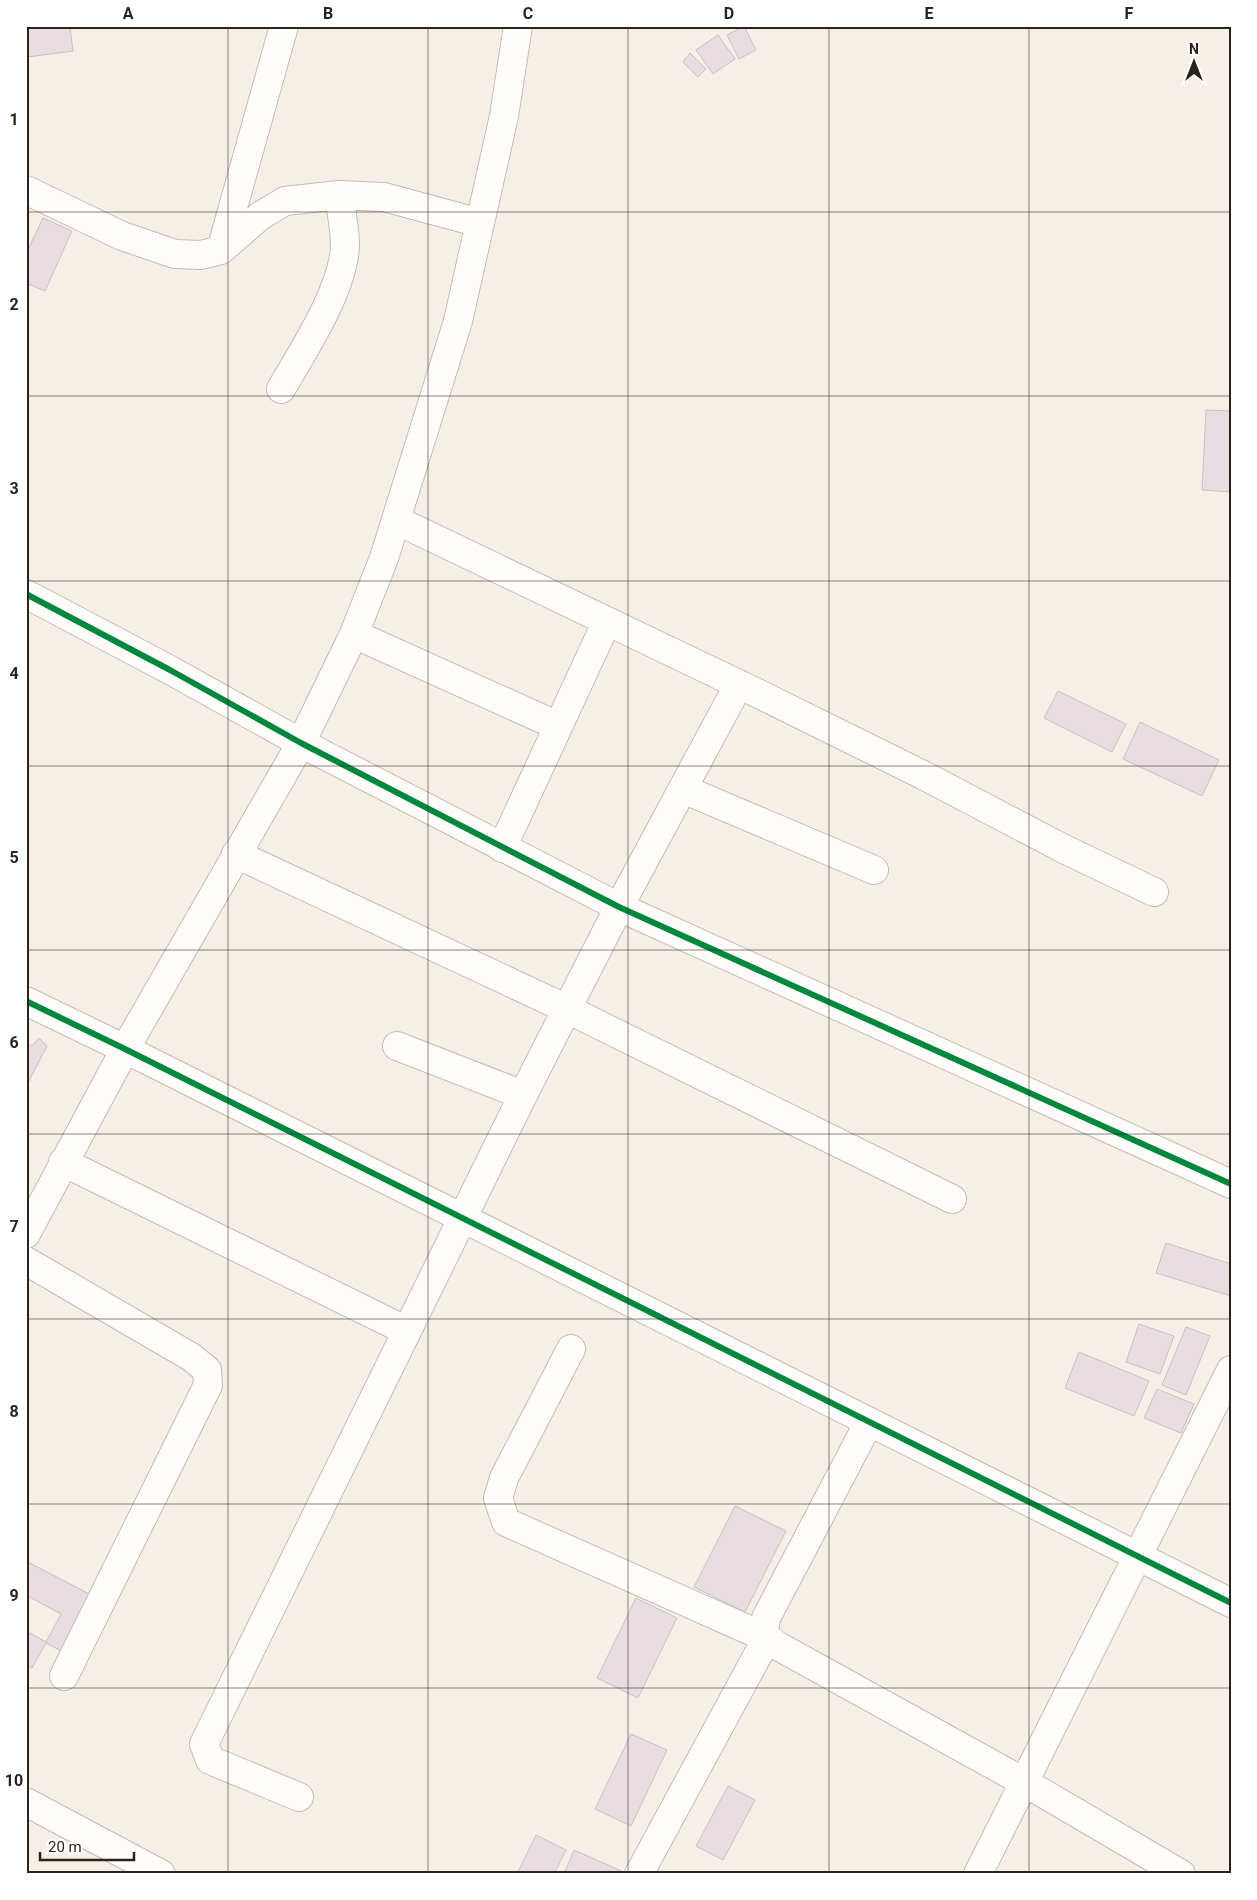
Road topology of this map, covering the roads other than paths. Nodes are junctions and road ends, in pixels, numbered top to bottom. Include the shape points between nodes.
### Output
1 (284, 26) edge
2 (518, 26) edge
3 (26, 190) edge
4 (339, 195) junction
5 (480, 223) junction
6 (221, 250) junction
7 (281, 389) dead end
8 (396, 520) junction
9 (26, 594) edge
10 (607, 621) junction
11 (354, 634) junction
12 (739, 684) junction
13 (558, 726) junction
14 (301, 743) junction
15 (682, 789) junction
16 (502, 848) junction
17 (236, 854) junction
18 (874, 870) dead end
19 (1154, 892) dead end
20 (619, 907) junction
21 (26, 1002) edge
22 (567, 1009) junction
23 (397, 1046) dead end
24 (125, 1049) junction
25 (523, 1095) junction
26 (63, 1162) junction
27 (1231, 1184) edge
28 (952, 1199) dead end
29 (462, 1218) junction
30 (26, 1234) edge
31 (26, 1261) edge
32 (406, 1331) junction
33 (571, 1349) dead end
34 (1231, 1370) edge
35 (869, 1422) junction
36 (1138, 1556) junction
37 (1231, 1603) edge
38 (767, 1638) junction
39 (64, 1676) dead end
40 (1024, 1782) junction
41 (299, 1797) dead end
42 (26, 1802) edge
43 (161, 1874) edge
44 (639, 1874) edge
45 (978, 1874) edge
46 (1181, 1874) edge

1 - 6 street
2 - 5 street via 504,116
3 - 6 street via 122,236 175,254 201,255
4 - 5 street via 384,197
4 - 6 street via 285,201 260,216
4 - 7 street via 345,246 339,276 322,318
5 - 8 street via 458,321
8 - 10 street
8 - 11 street
9 - 14 street
10 - 12 street
10 - 13 street
11 - 13 street
11 - 14 street
12 - 15 street
12 - 19 street
13 - 16 street
14 - 16 street
14 - 17 street
15 - 18 street
15 - 20 street
16 - 20 street
17 - 22 street
17 - 24 street
20 - 22 street
20 - 27 street
21 - 24 street
22 - 25 street
22 - 28 street
23 - 25 street
24 - 26 street
24 - 29 street
25 - 29 street
26 - 30 street
26 - 32 street
29 - 32 street
29 - 35 street
31 - 39 street via 191,1356 207,1370 208,1385
32 - 41 street via 204,1744 210,1760
33 - 38 street via 504,1478 498,1498 506,1522
34 - 36 street
35 - 36 street
35 - 38 street via 766,1618 764,1630
36 - 37 street
36 - 40 street
38 - 40 street
38 - 44 street
40 - 45 street
40 - 46 street
42 - 43 street

